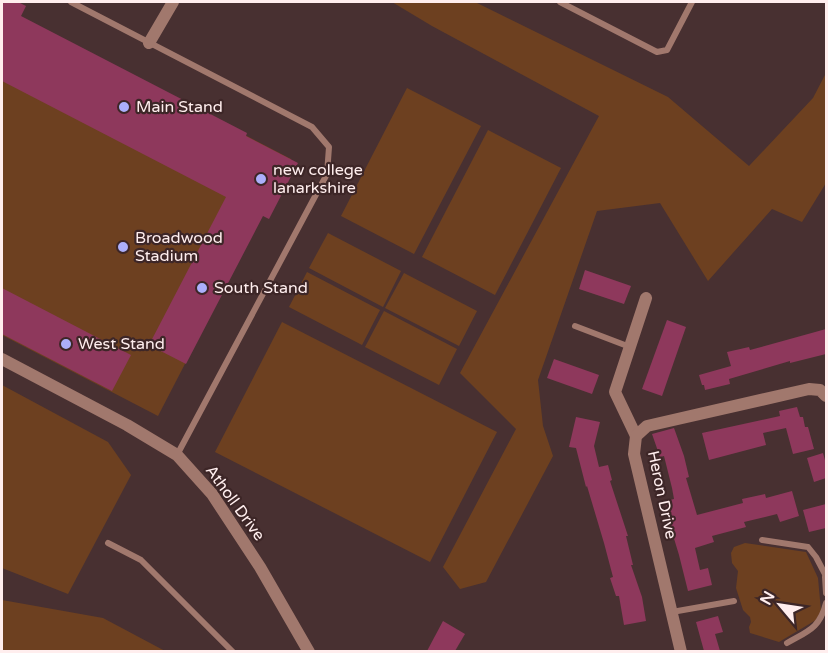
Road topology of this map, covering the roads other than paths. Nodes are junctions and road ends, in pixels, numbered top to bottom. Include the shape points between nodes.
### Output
1 (71, 2) edge
2 (173, 2) edge
3 (560, 2) edge
4 (693, 2) edge
5 (149, 43) junction
6 (646, 298) dead end
7 (575, 326) dead end
8 (630, 347) junction
9 (2, 358) edge
10 (826, 396) edge
11 (636, 436) junction
12 (177, 455) junction
13 (762, 540) dead end
14 (108, 543) dead end
15 (826, 577) edge
16 (826, 593) edge
17 (734, 601) dead end
18 (826, 603) edge
19 (672, 612) junction
20 (787, 643) dead end
21 (232, 651) edge
22 (309, 651) edge
23 (681, 651) edge

1 - 5 lane
2 - 5 street
3 - 4 lane via 657,52 666,50
5 - 12 lane via 312,127 329,147 327,174
6 - 8 street
7 - 8 lane
8 - 11 street via 615,392
9 - 12 street, Atholl Drive
10 - 11 street, Heron Drive via 820,390 809,389 647,426
11 - 19 street, Heron Drive via 634,454
12 - 22 street, Atholl Drive via 212,494
13 - 15 lane via 808,547
14 - 21 lane via 141,560
15 - 16 lane
17 - 19 lane
18 - 20 lane via 823,616 813,629
19 - 23 street, Heron Drive

